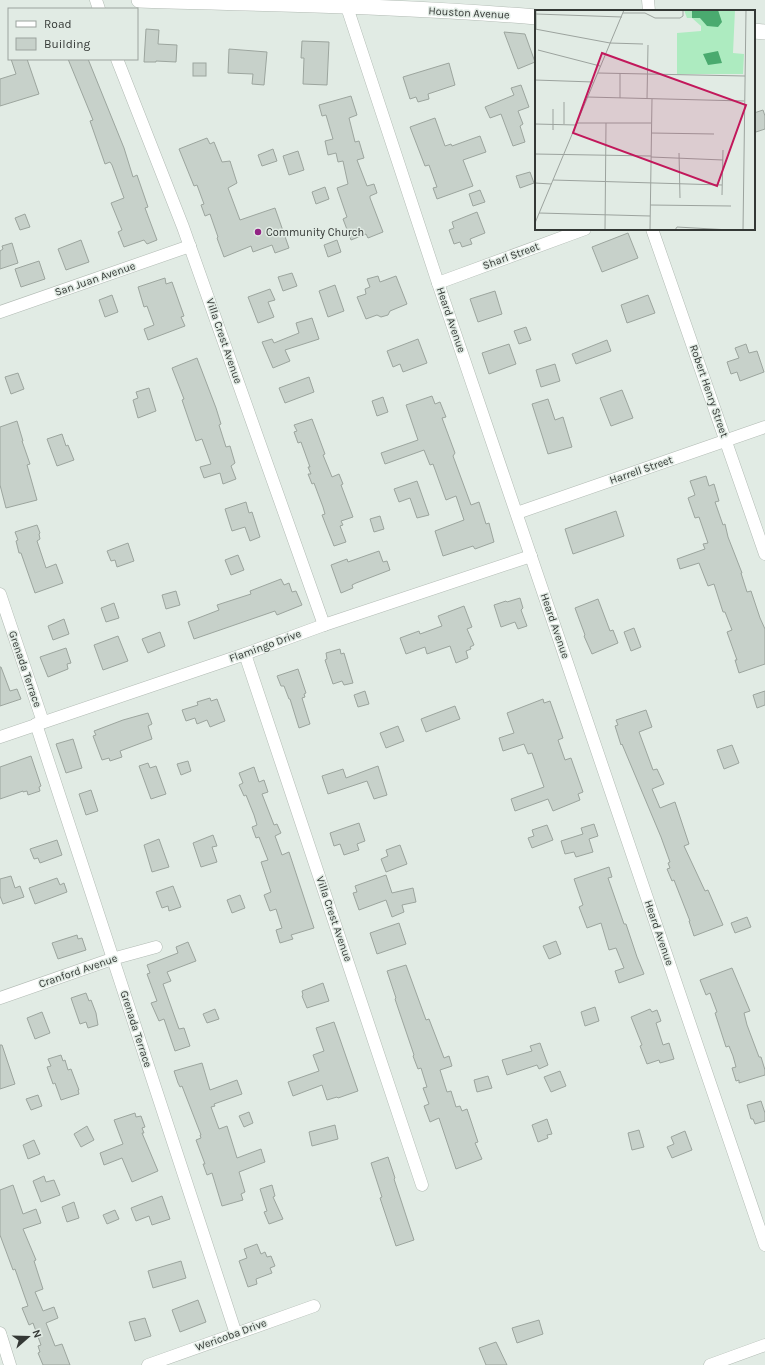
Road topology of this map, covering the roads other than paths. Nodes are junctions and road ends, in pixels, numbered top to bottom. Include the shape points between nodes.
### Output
1 (139, 0) edge
2 (648, 0) edge
3 (348, 7) junction
4 (488, 7) edge
5 (649, 10) edge
6 (535, 17) edge
7 (755, 31) edge
8 (765, 32) edge
9 (117, 60) edge
10 (582, 230) edge
11 (652, 230) edge
12 (190, 246) junction
13 (438, 283) junction
14 (0, 312) edge
15 (765, 427) edge
16 (726, 440) junction
17 (517, 513) junction
18 (765, 554) edge
19 (531, 556) junction
20 (0, 594) edge
21 (324, 625) junction
22 (245, 654) junction
23 (39, 723) junction
24 (0, 736) edge
25 (156, 947) dead end
26 (112, 959) junction
27 (0, 998) edge
28 (422, 1185) dead end
29 (765, 1245) edge
30 (314, 1306) dead end
31 (0, 1333) edge
32 (236, 1334) junction
33 (765, 1345) edge
34 (10, 1365) edge
35 (148, 1365) edge
36 (710, 1365) edge

1 - 3 street, Houston Avenue
2 - 5 street
3 - 4 street, Houston Avenue
3 - 13 street, Heard Avenue
4 - 6 street, Houston Avenue
7 - 8 street
9 - 12 street, Villa Crest Avenue
10 - 13 street, Sharl Street
11 - 16 street, Robert Henry Street
12 - 14 street, San Juan Avenue
12 - 21 street, Villa Crest Avenue
13 - 17 street, Heard Avenue
15 - 16 street, Harrell Street
16 - 17 street, Harrell Street
16 - 18 street, Robert Henry Street
17 - 19 street, Heard Avenue
19 - 21 street, Flamingo Drive
19 - 29 street, Heard Avenue
20 - 23 street, Grenada Terrace
21 - 22 street, Flamingo Drive
22 - 23 street, Flamingo Drive
22 - 28 street, Villa Crest Avenue
23 - 24 street, Flamingo Drive
23 - 26 street, Grenada Terrace
25 - 26 street, Cranford Avenue
26 - 27 street, Cranford Avenue
26 - 32 street, Grenada Terrace
30 - 32 street, Wericoba Drive
31 - 34 street
32 - 35 street, Wericoba Drive
33 - 36 street

